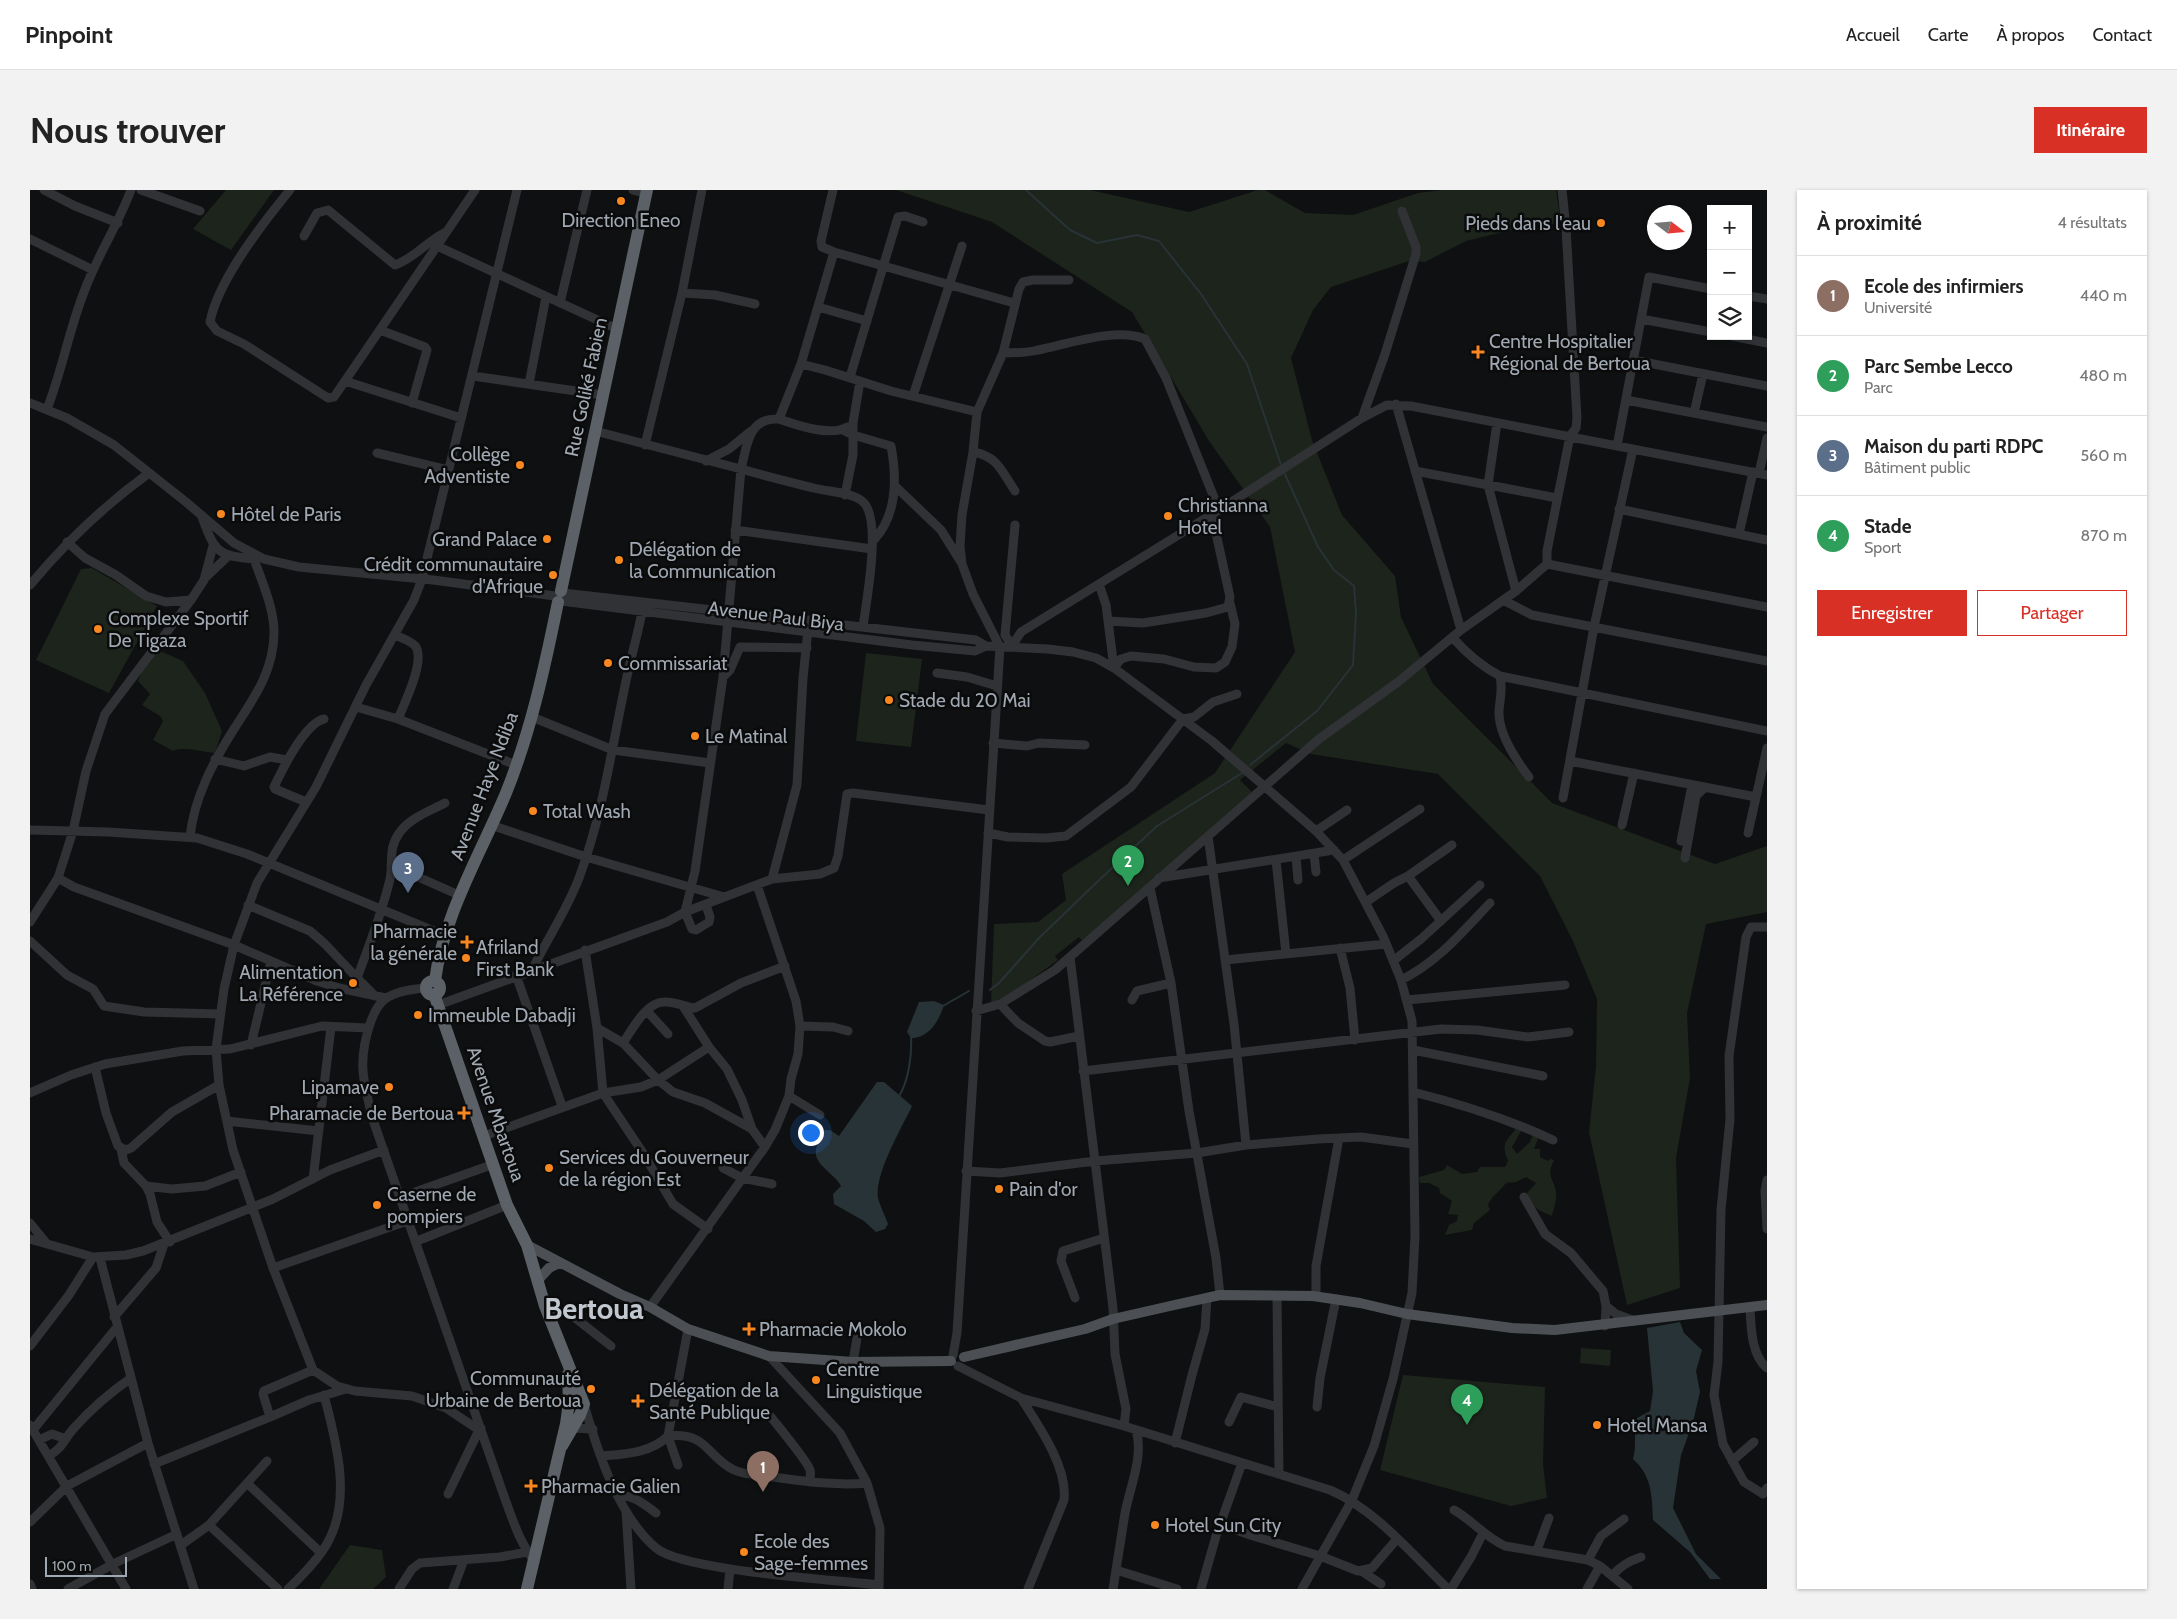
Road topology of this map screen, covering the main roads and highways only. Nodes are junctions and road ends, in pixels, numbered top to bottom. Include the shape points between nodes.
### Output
1 (647, 192) edge
2 (560, 596) joint
3 (433, 992) joint
4 (527, 1245) junction
5 (559, 1263) junction
6 (539, 1283) junction
7 (1767, 1305) edge
8 (568, 1363) junction
9 (570, 1426) junction
10 (527, 1589) edge

1 - 2 highway, Rue Goliké Fabien
2 - 3 highway, Avenue Haye Ndiba via 532,717 516,765 446,936
3 - 4 highway, Avenue Mbartoua via 508,1204
4 - 5 main road
4 - 6 highway, Avenue Mbartoua
5 - 6 main road via 543,1274
5 - 7 main road via 688,1329 769,1356 853,1362 959,1359 1220,1295 1316,1296 1408,1314 1512,1328 1554,1330
6 - 8 highway, Avenue Mbartoua
8 - 9 highway
8 - 9 highway, Avenue Mbartoua via 584,1404
9 - 10 highway via 531,1557

